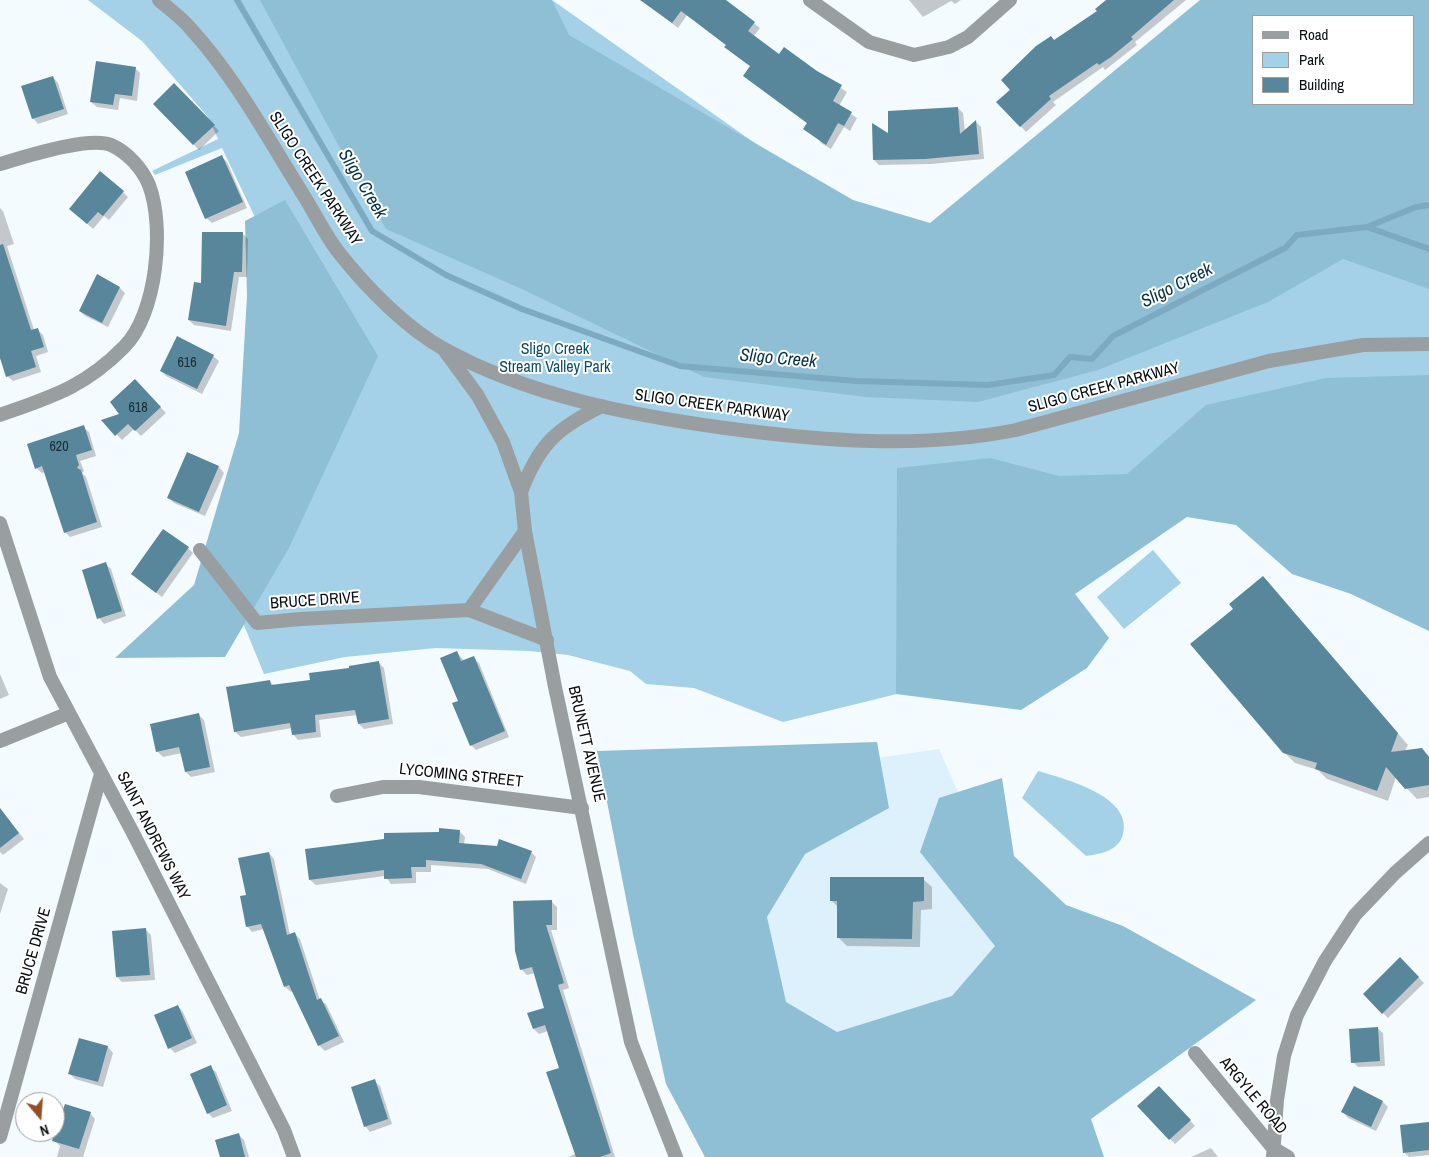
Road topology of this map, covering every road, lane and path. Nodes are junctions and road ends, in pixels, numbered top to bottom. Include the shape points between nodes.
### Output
1 (159, 0) edge
2 (810, 0) edge
3 (1010, 0) edge
4 (0, 164) edge
5 (1429, 344) edge
6 (443, 348) junction
7 (602, 406) junction
8 (0, 415) edge
9 (521, 492) junction
10 (0, 523) edge
11 (525, 531) junction
12 (200, 550) dead end
13 (469, 610) junction
14 (547, 640) junction
15 (69, 714) junction
16 (0, 741) edge
17 (101, 774) junction
18 (337, 796) dead end
19 (582, 808) junction
20 (1429, 843) edge
21 (1195, 1053) dead end
22 (0, 1137) edge
23 (1273, 1153) edge
24 (294, 1157) edge
25 (676, 1157) edge
26 (1288, 1157) edge

1 - 6 street, SLIGO CREEK PARKWAY via 189,26 228,74 340,254 407,324
2 - 3 street via 869,42 914,55 950,47 968,37
4 - 8 street via 77,144 109,144 131,157 149,185 156,224 156,270 147,308 126,346 95,374 64,392
5 - 7 street, SLIGO CREEK PARKWAY via 1363,345 1269,361 1016,430 956,440 913,442 778,435 669,420
6 - 7 street, SLIGO CREEK PARKWAY via 503,376
6 - 9 street, BRUNETT AVENUE via 478,396 503,442
7 - 9 street via 578,418 552,439 532,463
9 - 11 street, BRUNETT AVENUE
10 - 15 street, SAINT ANDREWS WAY via 50,677
11 - 13 street
11 - 14 street, BRUNETT AVENUE
12 - 13 street, BRUCE DRIVE via 257,623
13 - 14 street, BRUCE DRIVE
14 - 19 street, BRUNETT AVENUE
15 - 16 street
15 - 17 street, SAINT ANDREWS WAY
17 - 22 street, BRUCE DRIVE
17 - 24 street, SAINT ANDREWS WAY via 280,1121
18 - 19 street, LYCOMING STREET via 383,787 419,787
19 - 25 street, BRUNETT AVENUE via 631,1042
20 - 23 street via 1355,915 1325,961 1297,1015 1284,1056
21 - 23 street, ARGYLE ROAD
23 - 26 street, ARGYLE ROAD

